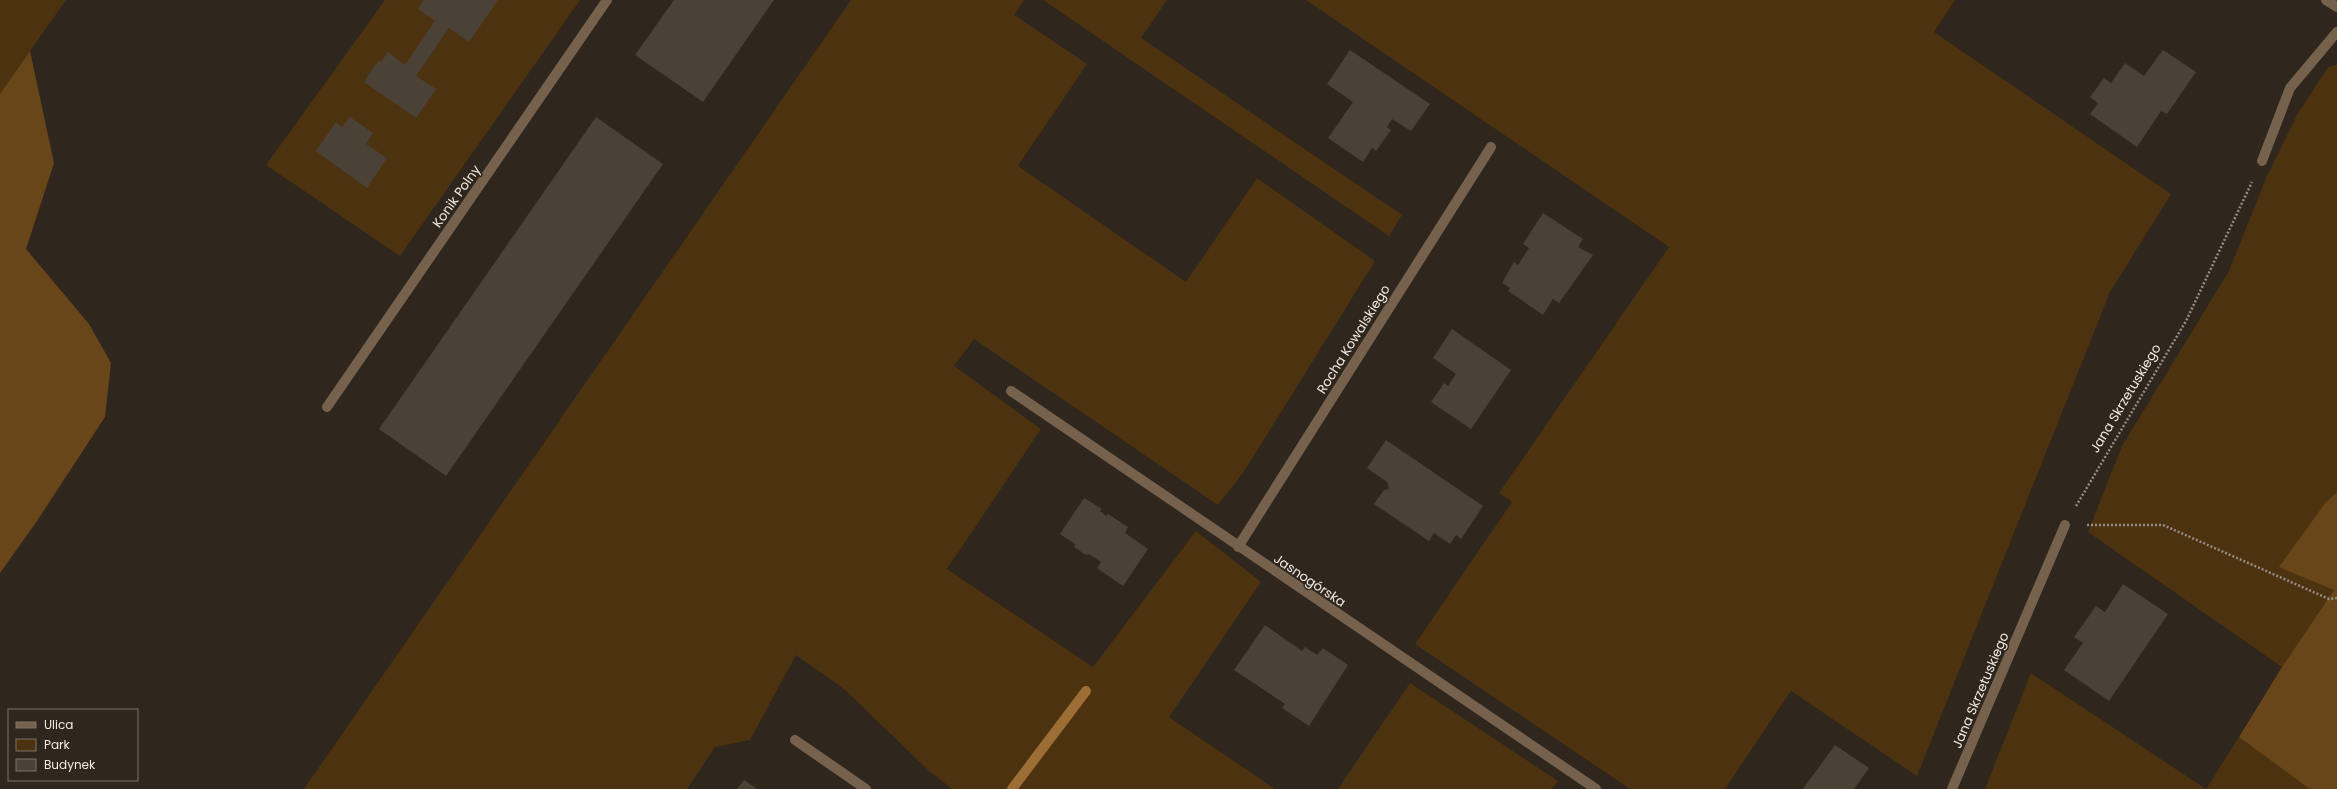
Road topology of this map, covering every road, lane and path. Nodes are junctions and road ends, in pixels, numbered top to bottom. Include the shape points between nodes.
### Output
1 (607, 0) edge
2 (2326, 0) edge
3 (2337, 7) edge
4 (2337, 32) edge
5 (1491, 146) dead end
6 (2262, 161) joint
7 (1012, 392) dead end
8 (326, 407) dead end
9 (2065, 525) junction
10 (1238, 547) junction
11 (2337, 598) edge
12 (795, 740) dead end
13 (866, 789) edge
14 (1596, 789) edge
15 (1952, 789) edge

1 - 8 street, Konik Polny
2 - 3 street
4 - 6 street via 2290,88
5 - 10 street, Rocha Kowalskiego
6 - 9 path, Jana Skrzetuskiego via 2186,321
7 - 10 street, Jasnogórska
9 - 11 path via 2163,525 2329,599
9 - 15 street, Jana Skrzetuskiego
10 - 14 street, Jasnogórska
12 - 13 street

